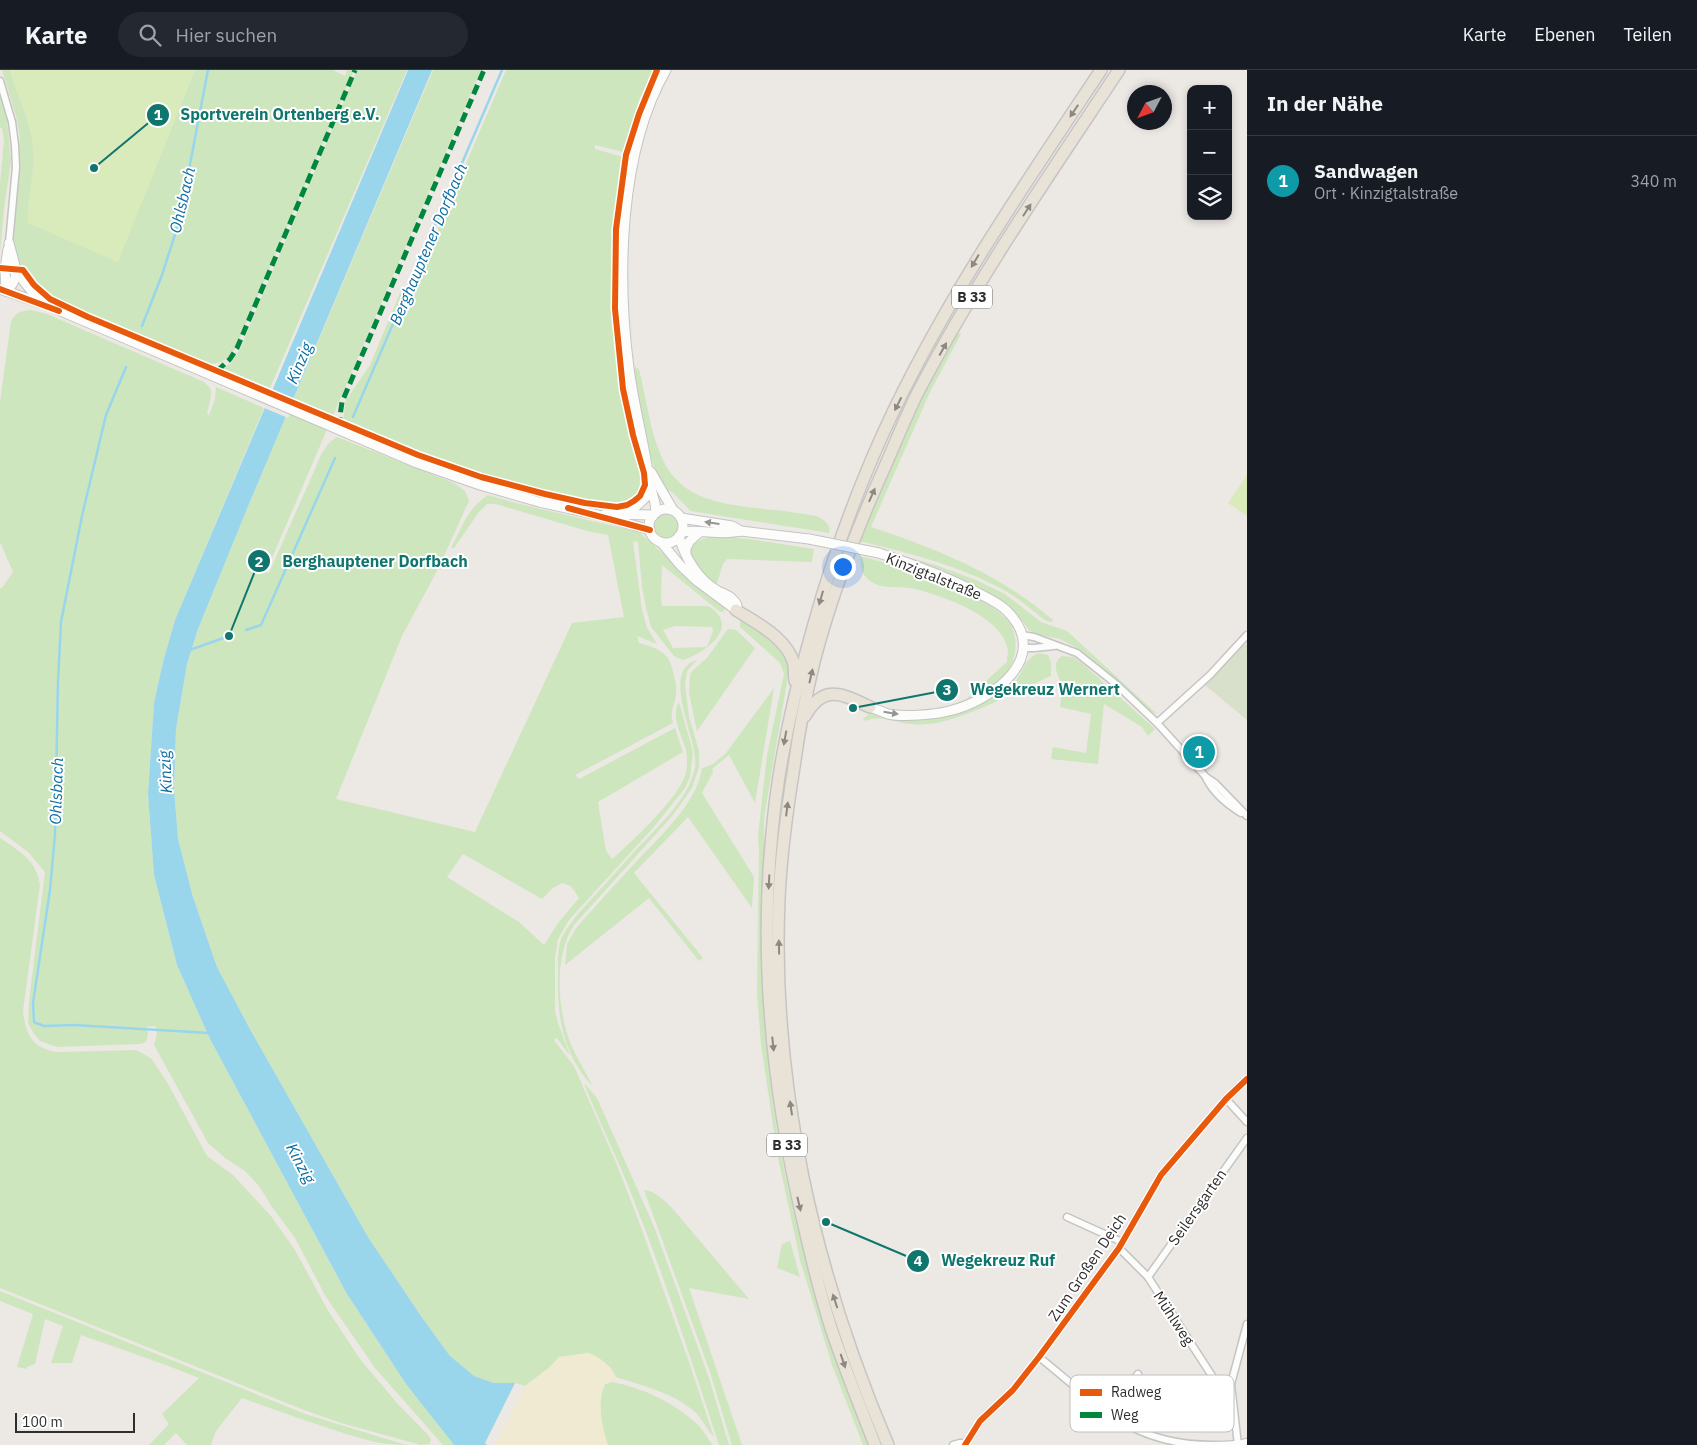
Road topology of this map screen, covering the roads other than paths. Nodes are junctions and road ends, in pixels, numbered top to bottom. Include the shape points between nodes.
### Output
1 (666, 70) edge
2 (1101, 70) edge
3 (1119, 70) edge
4 (0, 81) edge
5 (9, 243) joint
6 (7, 270) edge
7 (3, 290) edge
8 (49, 306) junction
9 (647, 465) junction
10 (650, 485) junction
11 (674, 510) junction
12 (628, 514) junction
13 (654, 514) junction
14 (598, 515) junction
15 (681, 518) junction
16 (650, 530) junction
17 (741, 531) junction
18 (700, 532) junction
19 (681, 534) junction
20 (661, 542) junction
21 (686, 556) junction
22 (736, 610) junction
23 (1022, 635) junction
24 (1247, 635) edge
25 (1057, 646) junction
26 (1023, 648) junction
27 (795, 690) junction
28 (870, 707) joint
29 (1157, 723) junction
30 (800, 724) junction
31 (1247, 816) edge
32 (1247, 1079) edge
33 (1226, 1099) junction
34 (1247, 1122) edge
35 (1247, 1138) edge
36 (1067, 1217) dead end
37 (1121, 1245) junction
38 (1148, 1277) junction
39 (1247, 1324) edge
40 (1245, 1345) edge
41 (1039, 1357) junction
42 (1211, 1375) edge
43 (1233, 1375) edge
44 (1070, 1381) edge
45 (1234, 1414) edge
46 (1146, 1432) edge
47 (1247, 1442) edge
48 (965, 1444) edge
49 (875, 1445) edge
50 (888, 1445) edge
51 (953, 1445) edge
52 (1238, 1445) edge

1 - 9 street via 654,93 634,157 624,251 629,367
2 -> 27 highway, B 33 via 989,238 894,410 868,467 827,576
30 -> 3 highway, B 33 via 815,658 838,584 868,504 916,398 984,276
4 - 5 street via 16,145
5 - 6 street
6 - 7 street
6 - 8 street
7 - 8 street
8 - 14 street via 417,463 539,502
9 - 10 street
9 - 11 street
10 - 12 street via 645,498
10 - 13 street
11 - 13 street via 664,509
11 - 15 street
12 - 13 street
12 - 14 street
13 - 16 street
14 - 16 street
17 -> 15 street, Kinzigtalstraße via 732,526
15 - 19 street
16 - 20 street
17 - 18 street, Kinzigtalstraße via 730,534
17 - 23 street, Kinzigtalstraße, bridge via 809,539 878,553 943,576 1007,611
18 - 19 street, Kinzigtalstraße
18 - 21 street via 687,544
19 - 20 street via 671,542
19 - 21 street
20 - 22 street via 697,581
21 - 22 street via 708,584 735,600
22 - 27 highway, B 33 via 773,635 787,649 794,662
23 - 25 street
23 - 26 street, Kinzigtalstraße
24 - 29 street via 1210,675
25 - 26 street
25 - 29 street via 1077,653
28 -> 26 street via 887,714 950,711 1003,684 1014,673
27 -> 49 highway, B 33 via 772,833 767,941 770,1021 780,1108 809,1247 831,1327
28 - 30 highway via 831,693 811,706
29 - 31 street via 1206,777 1210,787 1227,804
50 -> 30 highway, B 33 via 853,1358 814,1228 802,1174 784,1056 779,901 788,800
32 - 33 street, Zum Großen Deich
33 - 34 street
33 - 37 street, Zum Großen Deich via 1161,1175
35 - 38 street, Seilersgarten
36 - 37 street, Zum Großen Deich
37 - 38 street, Mühlweg
37 - 41 street, Zum Großen Deich
38 - 42 street, Mühlweg
39 - 40 street
40 - 43 street
41 - 44 street
41 - 48 street, Zum Großen Deich via 1013,1390 980,1421
45 - 52 street
46 - 52 street via 1176,1442
47 - 52 street
48 - 51 street, Zum Großen Deich

